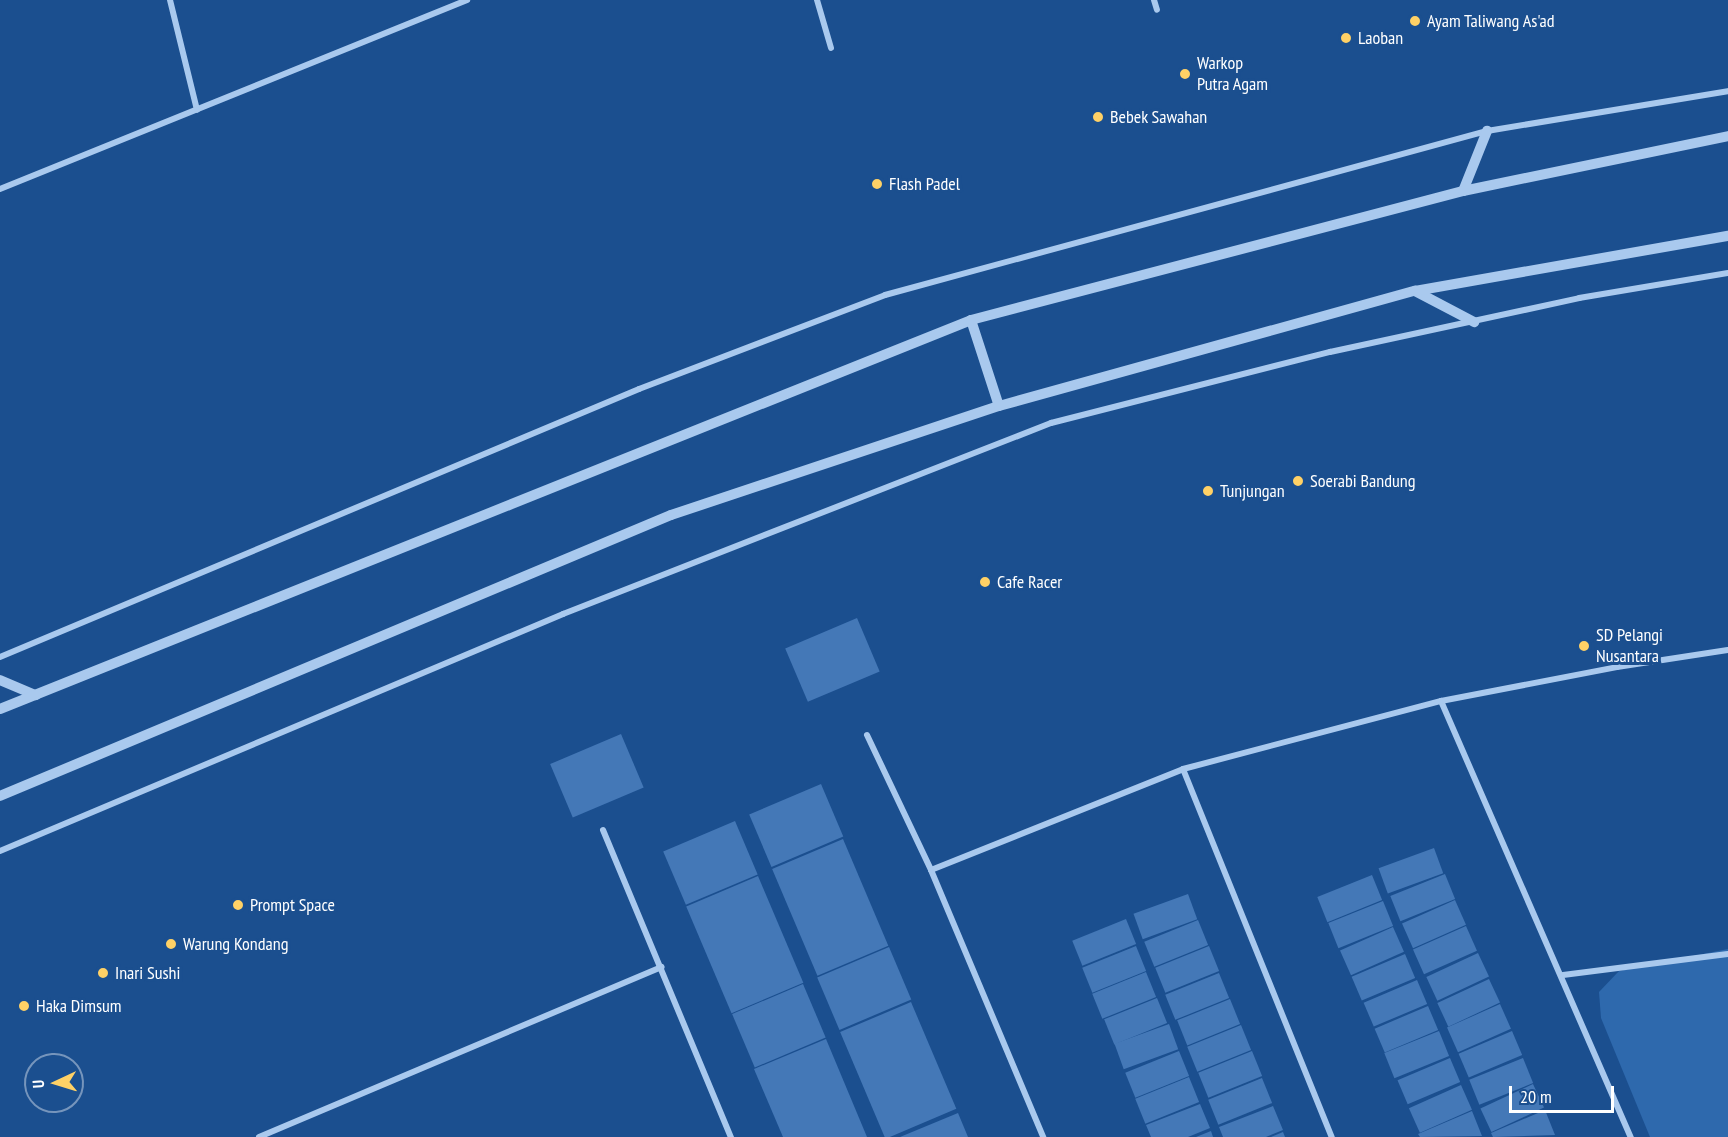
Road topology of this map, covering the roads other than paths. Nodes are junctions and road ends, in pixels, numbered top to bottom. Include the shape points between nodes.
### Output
1 (170, 0) edge
2 (467, 0) edge
3 (816, 0) edge
4 (1154, 0) edge
5 (1157, 10) dead end
6 (831, 48) dead end
7 (1728, 92) edge
8 (197, 110) junction
9 (1487, 131) junction
10 (1728, 136) edge
11 (0, 189) edge
12 (1463, 191) junction
13 (1728, 236) edge
14 (1728, 273) edge
15 (1415, 291) junction
16 (970, 320) junction
17 (1474, 322) junction
18 (999, 406) junction
19 (1728, 650) edge
20 (0, 657) edge
21 (0, 680) edge
22 (36, 695) junction
23 (1441, 700) junction
24 (0, 709) edge
25 (867, 735) dead end
26 (1184, 769) junction
27 (0, 796) edge
28 (603, 830) dead end
29 (0, 851) edge
30 (931, 870) junction
31 (1728, 954) edge
32 (662, 967) junction
33 (1563, 975) junction
34 (260, 1137) edge
35 (731, 1137) edge
36 (1043, 1137) edge
37 (1332, 1137) edge
38 (1631, 1137) edge

1 - 8 street
2 - 8 street
3 - 6 street
4 - 5 street
7 - 9 street
8 - 11 street
9 - 12 street
9 - 20 street via 885,295 639,389
10 - 12 street
12 - 16 street
13 - 15 street
14 - 17 street via 1579,298
15 - 17 street
15 - 18 street
16 - 18 street
16 - 22 street
17 - 29 street via 1330,352 1051,423 563,614
18 - 27 street via 671,515
19 - 23 street
21 - 22 street
22 - 24 street
23 - 26 street
23 - 33 street
25 - 30 street
26 - 30 street
26 - 37 street
28 - 32 street
30 - 36 street
31 - 33 street
32 - 34 street
32 - 35 street
33 - 38 street

